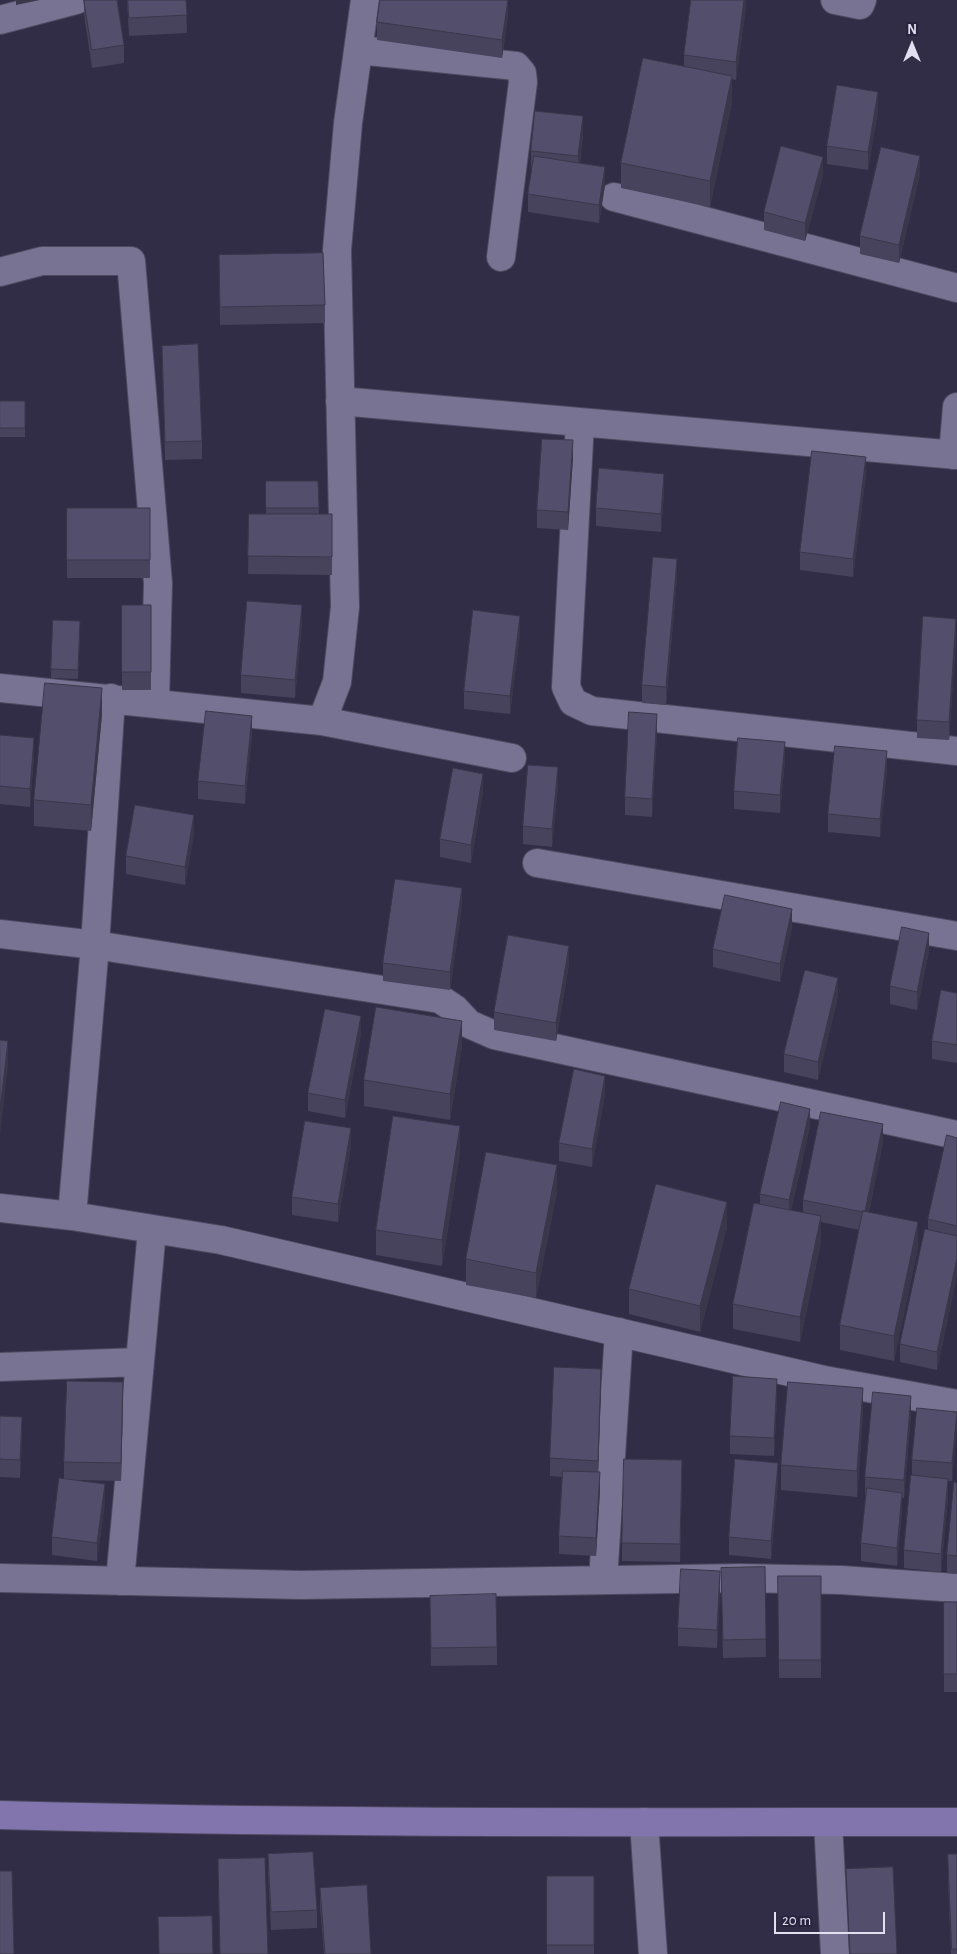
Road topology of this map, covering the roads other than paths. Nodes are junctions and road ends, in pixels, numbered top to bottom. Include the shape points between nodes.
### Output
1 (76, 0) edge
2 (365, 0) edge
3 (835, 0) edge
4 (862, 0) edge
5 (0, 20) edge
6 (358, 50) junction
7 (614, 197) dead end
8 (501, 257) dead end
9 (0, 272) edge
10 (957, 288) edge
11 (340, 401) junction
12 (957, 407) edge
13 (580, 422) junction
14 (955, 455) edge
15 (0, 688) edge
16 (111, 698) junction
17 (155, 703) junction
18 (322, 721) junction
19 (957, 751) edge
20 (512, 758) dead end
21 (537, 863) dead end
22 (0, 934) edge
23 (957, 936) edge
24 (95, 945) junction
25 (957, 1135) edge
26 (0, 1208) edge
27 (72, 1216) junction
28 (152, 1230) junction
29 (619, 1332) junction
30 (140, 1362) junction
31 (0, 1367) edge
32 (957, 1404) edge
33 (0, 1578) edge
34 (603, 1580) junction
35 (120, 1581) junction
36 (957, 1588) edge
37 (0, 1815) edge
38 (644, 1822) junction
39 (828, 1822) junction
40 (957, 1822) edge
41 (653, 1954) edge
42 (835, 1954) edge

1 - 5 street
2 - 6 street
3 - 4 street via 860,5
6 - 8 street via 516,66 522,73
6 - 11 street via 337,250
7 - 10 street
9 - 17 street via 42,261 130,261 158,583
11 - 13 street
11 - 18 street via 344,607 337,682
12 - 14 street
13 - 14 street
13 - 19 street via 566,687 573,702 592,711
15 - 16 street
16 - 17 street
16 - 24 street
17 - 18 street
18 - 20 street
21 - 23 street
22 - 24 street
24 - 25 street via 440,999 469,1024 494,1035
24 - 27 street
26 - 27 street
27 - 28 street
28 - 29 street via 221,1240
28 - 30 street
29 - 32 street via 824,1380
29 - 34 street
30 - 31 street
30 - 35 street
33 - 35 street
34 - 35 street via 301,1585
34 - 36 street via 841,1580
37 - 38 street
38 - 39 street
38 - 41 street
39 - 40 street
39 - 42 street

